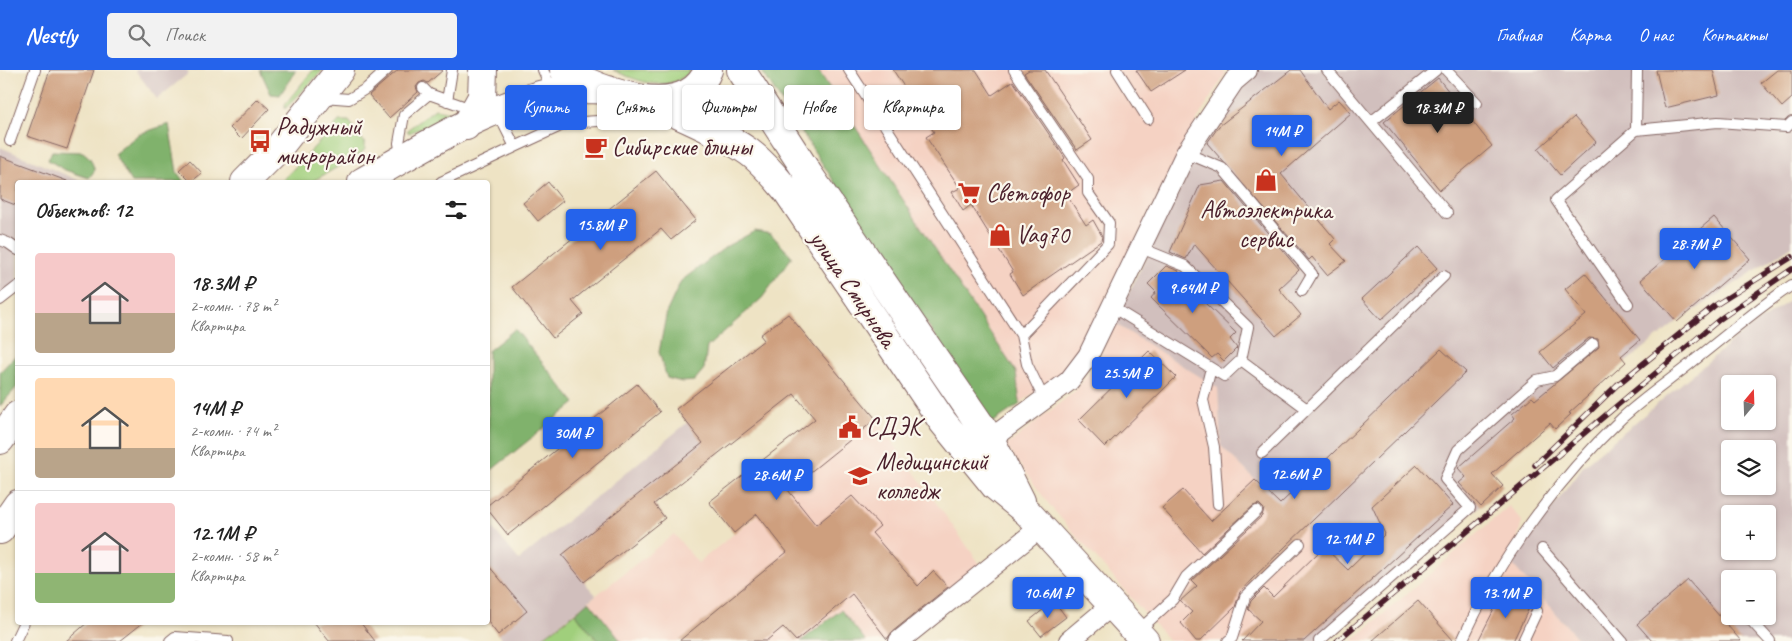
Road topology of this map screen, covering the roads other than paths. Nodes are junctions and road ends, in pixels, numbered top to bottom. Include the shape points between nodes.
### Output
1 (34, 70) edge
2 (340, 70) edge
3 (387, 70) edge
4 (452, 70) edge
5 (483, 70) edge
6 (708, 70) edge
7 (741, 70) edge
8 (849, 70) edge
9 (1014, 70) edge
10 (1116, 70) edge
11 (1247, 70) edge
12 (1328, 70) edge
13 (1436, 70) edge
14 (1446, 70) edge
15 (1637, 70) edge
16 (553, 78) edge
17 (597, 88) edge
18 (320, 97) junction
19 (672, 98) edge
20 (448, 101) junction
21 (1477, 103) dead end
22 (672, 112) edge
23 (477, 117) junction
24 (1148, 119) dead end
25 (1371, 122) junction
26 (1792, 122) edge
27 (552, 130) edge
28 (1636, 130) junction
29 (10, 141) dead end
30 (515, 147) junction
31 (1186, 153) junction
32 (401, 160) junction
33 (247, 180) edge
34 (366, 180) edge
35 (445, 180) edge
36 (1447, 214) dead end
37 (0, 240) edge
38 (15, 248) edge
39 (1141, 248) junction
40 (1444, 276) dead end
41 (1792, 285) edge
42 (15, 288) edge
43 (1302, 291) dead end
44 (0, 300) edge
45 (1628, 304) dead end
46 (1112, 307) junction
47 (1021, 335) junction
48 (1593, 344) dead end
49 (1241, 360) junction
50 (1211, 368) junction
51 (1044, 400) junction
52 (1307, 409) junction
53 (15, 419) edge
54 (990, 439) junction
55 (0, 440) edge
56 (1262, 452) dead end
57 (968, 456) junction
58 (1218, 504) dead end
59 (15, 508) edge
60 (1257, 511) dead end
61 (1034, 520) junction
62 (0, 530) edge
63 (1300, 544) dead end
64 (1542, 549) dead end
65 (1112, 605) junction
66 (1537, 611) dead end
67 (23, 625) edge
68 (1755, 625) edge
69 (1141, 637) edge
70 (15, 641) edge
71 (170, 641) edge
72 (228, 641) edge
73 (899, 641) edge
74 (1068, 641) edge
75 (1228, 641) edge
76 (1319, 641) edge
77 (1462, 641) edge
78 (1523, 641) edge
79 (1622, 641) edge
80 (1770, 641) edge

1 - 29 lane
2 - 18 main road
3 - 18 lane via 377,84 349,99
4 - 20 lane
5 - 23 main road
6 - 19 main road via 692,92
7 - 54 main road, улица Смирнова
8 - 47 lane
9 - 47 lane via 1088,179 1088,193 1109,223 1108,244
10 - 24 lane
11 - 31 street via 1234,81
12 - 25 lane
13 - 25 lane
14 - 21 lane
15 - 28 lane
16 - 17 main road
16 - 23 main road
18 - 33 main road via 276,151
20 - 23 lane
20 - 32 lane via 426,91 401,112
22 - 57 main road, улица Смирнова via 750,152 787,190
23 - 30 lane via 503,123
23 - 32 main road
25 - 36 lane
26 - 28 lane via 1787,127 1718,122
27 - 30 lane
28 - 45 lane via 1556,200
30 - 35 lane
31 - 39 street
31 - 43 lane via 1222,168 1312,274
32 - 34 main road
37 - 38 lane
39 - 46 street
39 - 49 lane via 1185,266 1248,326
40 - 52 lane
41 - 77 lane via 1624,417 1587,453 1494,576
42 - 44 lane
46 - 50 lane
46 - 51 street via 1088,356 1069,381
47 - 51 lane via 1027,364
48 - 76 lane via 1555,376 1537,380 1458,450 1445,479 1470,508
49 - 50 lane via 1224,376
49 - 52 lane
50 - 58 lane via 1203,400 1214,447
51 - 54 street
52 - 56 lane
53 - 55 main road
54 - 57 street
54 - 61 main road, улица Смирнова
57 - 61 main road, улица Смирнова via 995,486
59 - 62 main road
60 - 69 lane via 1186,577 1173,599
61 - 65 main road, улица Смирнова
61 - 73 street
63 - 75 lane via 1245,597 1232,638
64 - 79 lane
65 - 69 main road, улица Смирнова
65 - 74 street
66 - 78 lane
67 - 70 lane
68 - 80 lane
71 - 72 lane via 175,638

